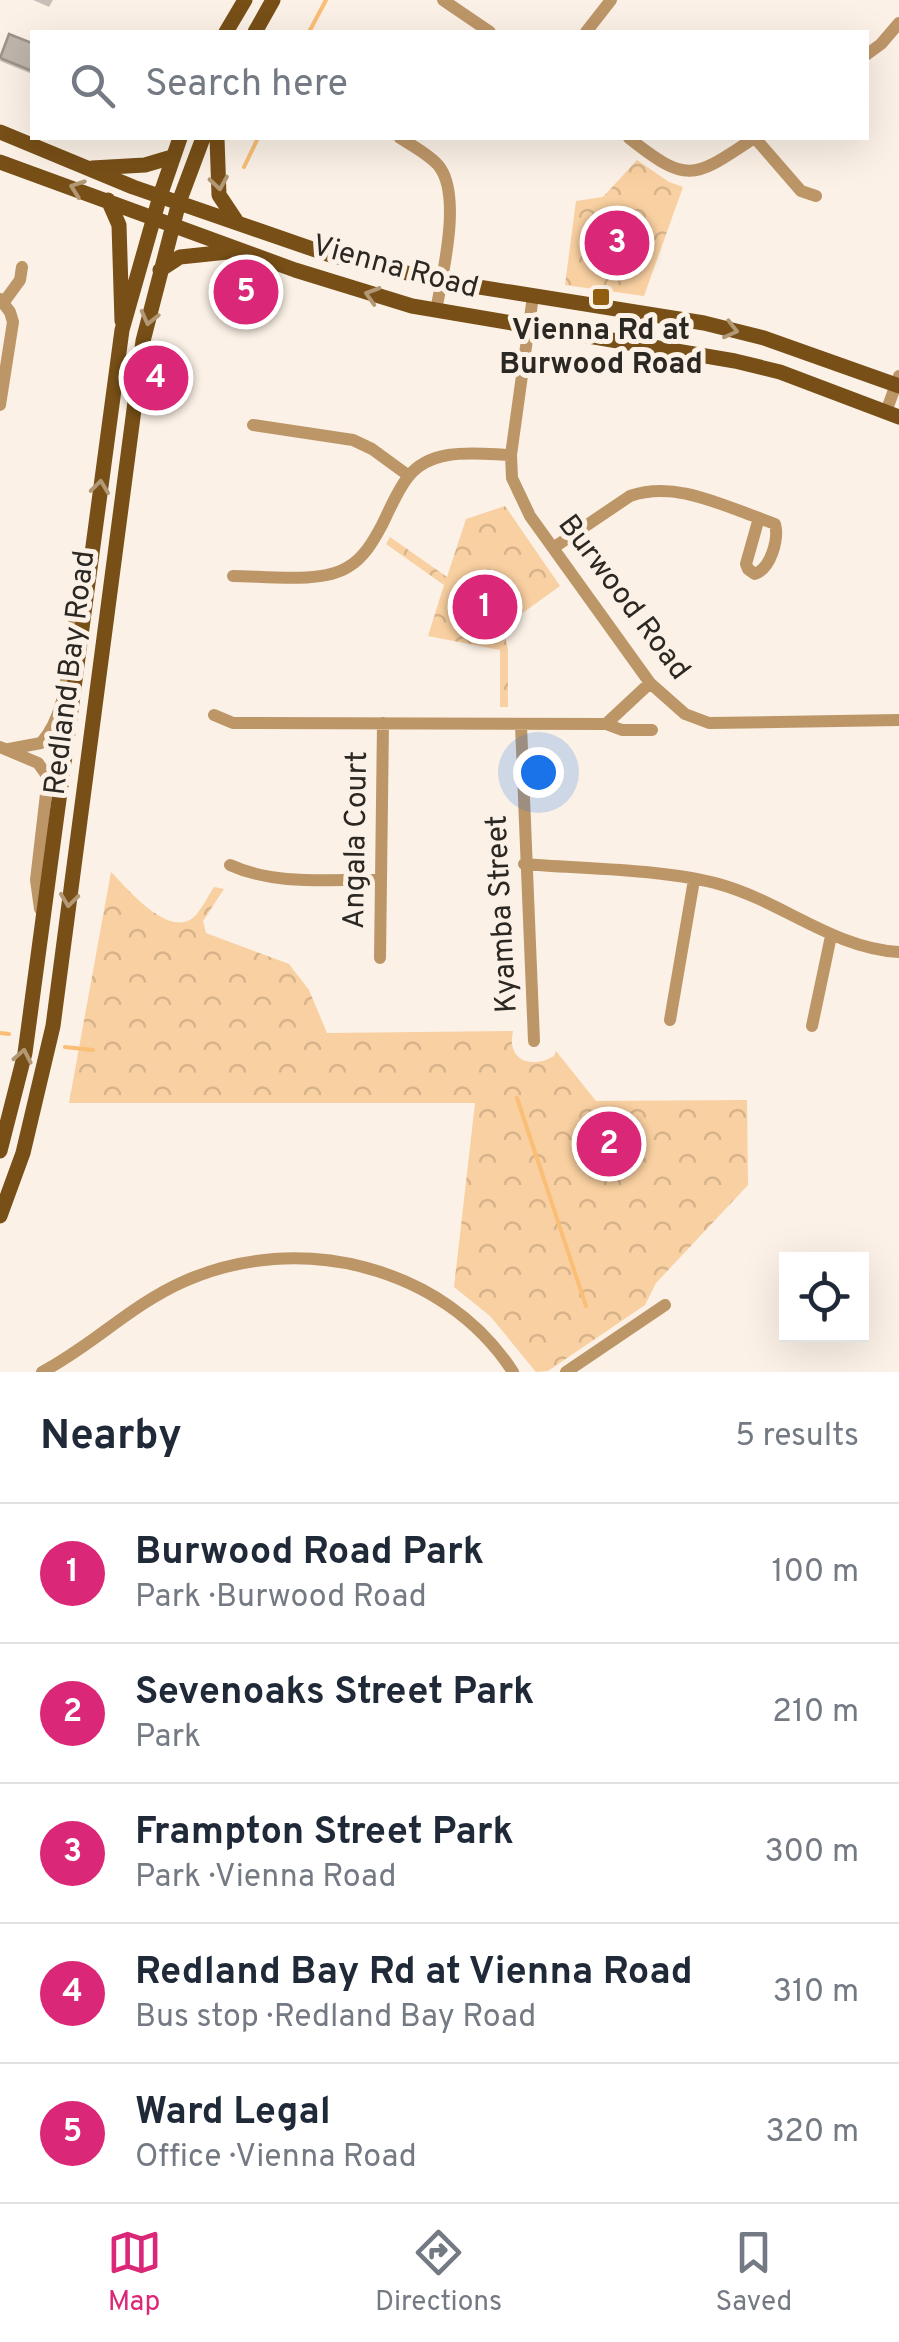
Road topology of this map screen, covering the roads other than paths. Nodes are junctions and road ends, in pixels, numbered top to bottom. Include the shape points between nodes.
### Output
1 (245, 0) edge
2 (273, 0) edge
3 (443, 0) edge
4 (611, 0) edge
5 (899, 24) edge
6 (227, 30) edge
7 (255, 30) edge
8 (487, 30) edge
9 (588, 30) edge
10 (869, 53) edge
11 (0, 132) edge
12 (179, 140) edge
13 (202, 140) edge
14 (216, 140) edge
15 (403, 140) edge
16 (632, 140) edge
17 (751, 140) edge
18 (756, 140) edge
19 (172, 158) junction
20 (0, 162) edge
21 (88, 169) junction
22 (160, 196) junction
23 (816, 196) dead end
24 (108, 200) junction
25 (179, 202) junction
26 (154, 217) junction
27 (173, 223) junction
28 (238, 224) junction
29 (240, 251) junction
30 (22, 267) dead end
31 (160, 270) junction
32 (441, 281) junction
33 (533, 296) junction
34 (2, 301) edge
35 (436, 312) junction
36 (529, 328) junction
37 (122, 330) junction
38 (898, 382) edge
39 (0, 405) edge
40 (893, 415) edge
41 (253, 425) dead end
42 (511, 455) junction
43 (408, 476) junction
44 (758, 518) dead end
45 (554, 548) junction
46 (90, 568) junction
47 (232, 576) dead end
48 (650, 683) junction
49 (214, 715) dead end
50 (899, 720) edge
51 (383, 723) junction
52 (606, 724) junction
53 (521, 725) junction
54 (652, 730) dead end
55 (5, 748) edge
56 (524, 864) junction
57 (230, 865) dead end
58 (381, 880) junction
59 (694, 880) junction
60 (42, 926) junction
61 (832, 936) junction
62 (899, 952) edge
63 (380, 958) dead end
64 (670, 1020) dead end
65 (812, 1026) dead end
66 (534, 1041) dead end
67 (0, 1150) edge
68 (0, 1216) edge
69 (665, 1305) dead end
70 (42, 1372) edge
71 (513, 1372) edge
72 (566, 1372) edge

1 - 6 main road
2 - 7 main road
3 - 8 street
4 - 9 street
5 - 10 street
11 - 21 main road, Vienna Road
12 - 19 main road, Redland Bay Road
13 - 25 main road, Redland Bay Road
14 -> 28 main road via 219,195
15 - 32 street via 440,167 448,182
16 - 17 street via 669,167 696,172
18 - 23 street via 801,191
19 - 21 main road
19 - 22 main road, Redland Bay Road
24 -> 20 main road, Vienna Road
21 - 22 main road, Vienna Road
22 - 25 main road, Vienna Road
22 - 26 main road, Redland Bay Road
24 - 26 main road, Vienna Road
24 - 37 main road via 120,225
25 - 27 main road, Redland Bay Road
25 - 28 main road, Vienna Road
26 - 27 main road, Vienna Road
26 - 37 main road, Redland Bay Road
27 - 29 main road, Vienna Road
27 - 31 main road, Redland Bay Road
28 - 32 main road, Vienna Road
29 - 31 main road via 180,257
35 -> 29 main road, Vienna Road
30 - 34 street
31 -> 68 main road, Redland Bay Road via 131,418 53,1026 23,1153
32 - 33 main road, Vienna Road
32 - 35 street
33 - 36 street, Burwood Road
33 -> 38 main road, Vienna Road via 704,323
34 - 39 street via 12,322
35 - 36 main road, Vienna Road
36 - 40 main road, Vienna Road via 735,361
36 - 42 street, Burwood Road
46 -> 37 main road, Redland Bay Road
38 - 40 street
41 - 43 street via 353,440
42 - 43 street via 436,458
42 - 45 street, Burwood Road via 520,497
43 - 47 street via 368,549 348,567 323,576
44 - 45 street via 662,489 630,496
45 - 48 street, Burwood Road
46 - 55 street via 73,613 58,720 42,743
46 - 60 main road, Redland Bay Road
48 - 50 street, Burwood Road via 685,714 709,722
48 - 52 street
49 - 51 street via 233,724
51 - 53 street
51 - 58 street, Angala Court
52 - 53 street
52 - 54 street
53 - 56 street, Kyamba Street
55 - 60 street via 38,764 48,777 36,880
56 - 59 street
56 - 66 street, Kyamba Street
57 - 58 street via 274,878
58 - 63 street, Angala Court
59 - 61 street via 742,892
59 - 64 street
67 -> 60 main road, Redland Bay Road via 25,1053
61 - 62 street via 868,950
61 - 65 street
69 - 72 street
70 - 71 street via 184,1281 228,1265 305,1257 395,1276 433,1294 471,1323

